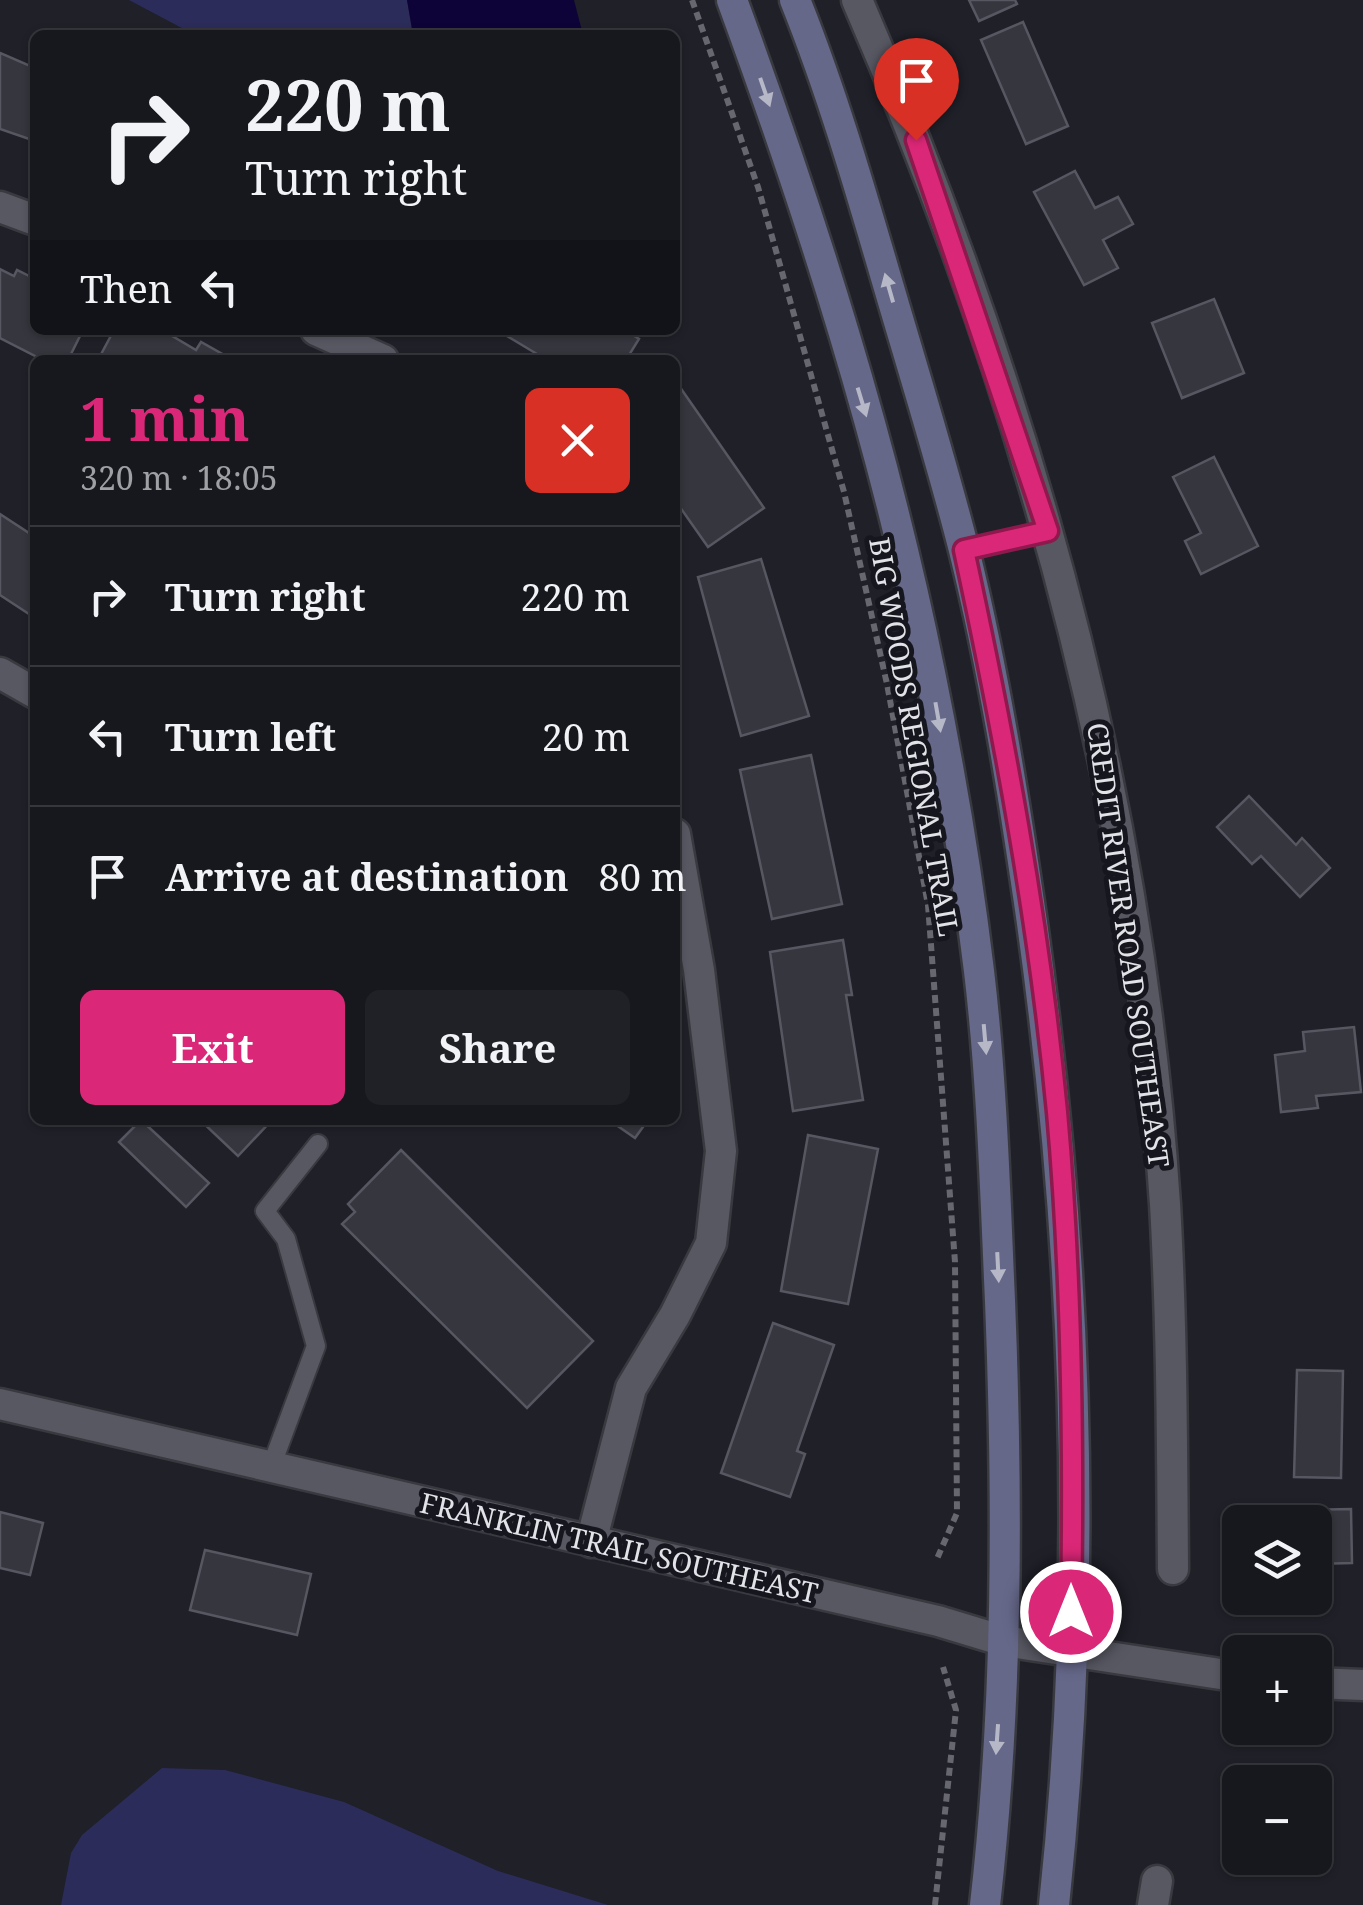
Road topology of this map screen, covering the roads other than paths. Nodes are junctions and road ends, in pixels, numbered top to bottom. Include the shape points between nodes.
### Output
1 (732, 0) edge
2 (795, 0) edge
3 (858, 0) edge
4 (0, 206) edge
5 (30, 218) edge
6 (327, 335) edge
7 (372, 355) edge
8 (1048, 531) junction
9 (964, 550) junction
10 (0, 673) edge
11 (30, 691) edge
12 (680, 891) edge
13 (687, 971) edge
14 (318, 1144) dead end
15 (0, 1404) edge
16 (270, 1467) junction
17 (591, 1542) junction
18 (1173, 1569) dead end
19 (1004, 1641) junction
20 (1071, 1649) junction
21 (1222, 1674) edge
22 (1332, 1684) edge
23 (1363, 1685) edge
24 (985, 1905) edge
25 (1054, 1905) edge

1 -> 19 main road via 869,425 930,672 957,820 991,1114 1004,1421
9 -> 2 main road via 882,262
3 - 8 street, CREDIT RIVER ROAD SOUTHEAST via 955,247
4 - 5 street
6 - 7 street
8 - 9 lane
8 - 18 street, CREDIT RIVER ROAD SOUTHEAST via 1106,769 1150,1054 1171,1327
9 - 20 main road via 1015,807 1056,1110 1072,1409
10 - 11 street
12 - 13 street
13 - 17 street via 721,1151 711,1243 630,1388
14 - 16 lane via 265,1211 286,1239 316,1346
15 - 16 street, FRANKLIN TRAIL SOUTHEAST
16 - 17 street, FRANKLIN TRAIL SOUTHEAST
17 - 19 street, FRANKLIN TRAIL SOUTHEAST
19 - 20 street, FRANKLIN TRAIL SOUTHEAST
19 -> 24 main road
20 - 21 street, FRANKLIN TRAIL SOUTHEAST
20 - 25 main road
22 - 23 street

